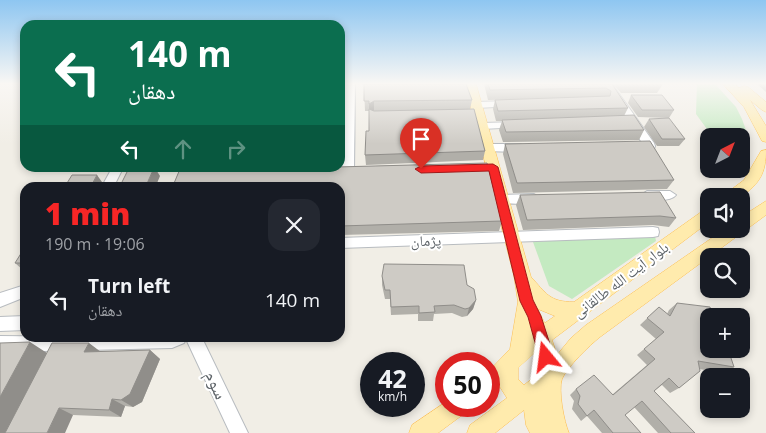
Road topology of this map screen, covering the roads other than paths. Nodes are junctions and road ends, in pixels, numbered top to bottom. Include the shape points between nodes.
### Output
1 (474, 104) edge
2 (525, 104) edge
3 (627, 104) edge
4 (747, 104) edge
5 (476, 115) junction
6 (529, 125) edge
7 (345, 133) edge
8 (766, 138) edge
9 (642, 146) edge
10 (488, 148) junction
11 (536, 148) edge
12 (766, 154) edge
13 (348, 171) edge
14 (744, 188) edge
15 (670, 195) dead end
16 (630, 196) edge
17 (551, 198) edge
18 (502, 199) junction
19 (766, 207) edge
20 (750, 219) edge
21 (700, 221) edge
22 (652, 232) dead end
23 (723, 238) edge
24 (512, 239) junction
25 (345, 243) edge
26 (522, 276) junction
27 (20, 293) edge
28 (0, 300) edge
29 (527, 301) junction
30 (580, 310) junction
31 (0, 324) edge
32 (20, 324) edge
33 (541, 339) junction
34 (115, 342) edge
35 (196, 342) edge
36 (0, 344) edge
37 (514, 359) junction
38 (500, 374) edge
39 (552, 376) junction
40 (529, 395) junction
41 (443, 417) edge
42 (239, 433) edge
43 (420, 433) edge
44 (478, 433) edge
45 (544, 433) edge
46 (558, 433) edge

1 - 5 main road
2 - 5 street
3 - 9 street via 639,122
4 - 8 main road
5 - 6 street
5 - 10 main road
7 - 13 street
10 - 11 street
10 - 18 main road via 488,167
12 - 14 main road
15 - 16 street
17 - 18 street
18 - 24 main road
19 - 20 main road
21 - 30 main road, بلوار آیت الله طالقانی
22 - 24 street, پژمان
23 - 39 main road, بلوار آیت الله طالقانی via 593,331
24 - 25 street, پژمان
24 - 26 main road
26 - 29 main road
26 - 30 main road via 531,293 547,305 563,311
27 - 28 street
29 - 33 main road
29 - 37 main road
30 - 33 main road, بلوار آیت الله طالقانی
31 - 32 street
33 - 37 main road, بلوار آیت الله طالقانی
33 - 39 main road
34 - 36 street
35 - 42 street, سوم
37 - 38 main road, بلوار آیت الله طالقانی
37 - 40 main road via 506,380 516,392
39 - 40 main road, بلوار آیت الله طالقانی
39 - 46 main road via 553,412
40 - 44 main road, بلوار آیت الله طالقانی
40 - 45 main road via 537,425
41 - 43 main road

